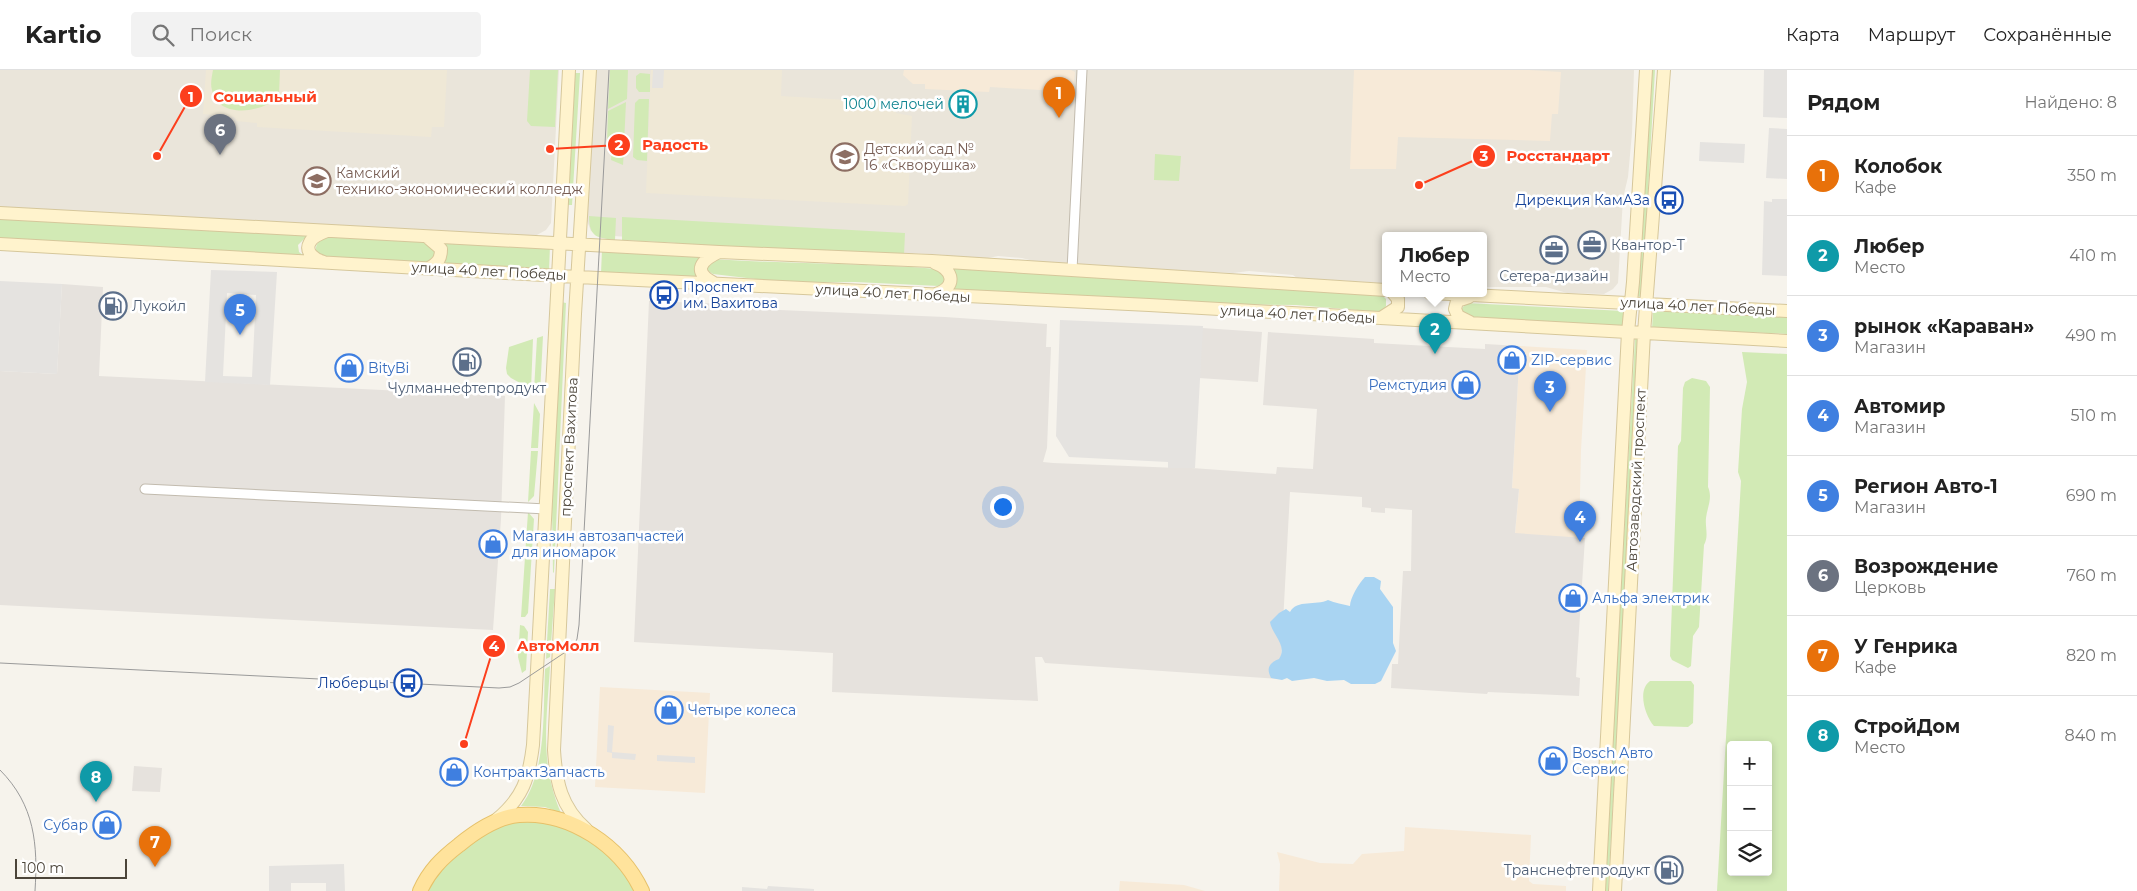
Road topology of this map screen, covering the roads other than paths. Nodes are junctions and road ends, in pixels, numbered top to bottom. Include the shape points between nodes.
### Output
1 (569, 70) edge
2 (590, 70) edge
3 (1082, 70) edge
4 (1646, 70) edge
5 (1664, 70) edge
6 (0, 213) edge
7 (327, 231) junction
8 (427, 237) junction
9 (561, 243) junction
10 (0, 244) edge
11 (580, 244) junction
12 (719, 252) junction
13 (932, 261) junction
14 (328, 263) junction
15 (429, 268) junction
16 (1072, 270) junction
17 (559, 276) junction
18 (578, 277) junction
19 (714, 283) junction
20 (1382, 290) edge
21 (933, 294) junction
22 (1487, 296) edge
23 (1397, 297) edge
24 (1470, 297) edge
25 (1631, 303) junction
26 (1646, 304) junction
27 (1787, 311) edge
28 (1381, 318) junction
29 (1474, 323) junction
30 (1628, 332) junction
31 (1644, 333) junction
32 (1787, 341) edge
33 (146, 489) dead end
34 (546, 509) junction
35 (543, 564) junction
36 (563, 566) junction
37 (1606, 787) junction
38 (1620, 788) junction
39 (492, 823) junction
40 (598, 838) junction
41 (423, 885) edge
42 (412, 891) edge
43 (642, 891) edge
44 (1599, 891) edge
45 (1615, 891) edge

1 - 9 street, проспект Вахитова
2 - 11 street, проспект Вахитова
3 - 16 street
4 - 25 street, Автозаводский проспект
5 - 26 street, Автозаводский проспект
6 - 7 street, улица 40 лет Победы
7 - 8 street, улица 40 лет Победы
7 - 14 street via 314,237 309,247 316,260
8 - 9 street, улица 40 лет Победы
8 - 15 street via 440,248 441,255
9 - 11 street, улица 40 лет Победы
9 - 17 street, проспект Вахитова
10 - 14 street, улица 40 лет Победы
11 - 12 street, улица 40 лет Победы
11 - 18 street, проспект Вахитова
12 - 13 street, улица 40 лет Победы
12 - 19 street via 702,264 701,272 705,279
13 - 16 street, улица 40 лет Победы
13 - 21 street via 943,265 951,280 945,291
14 - 15 street, улица 40 лет Победы
15 - 17 street, улица 40 лет Победы
16 - 20 street, улица 40 лет Победы
17 - 18 street, улица 40 лет Победы
17 - 34 street, проспект Вахитова
18 - 19 street, улица 40 лет Победы
18 - 36 street, проспект Вахитова
19 - 21 street, улица 40 лет Победы
21 - 28 street, улица 40 лет Победы
22 - 25 street, улица 40 лет Победы
23 - 28 street via 1398,307
24 - 29 street via 1457,301 1455,309 1458,316
25 - 26 street, улица 40 лет Победы
25 - 30 street, Автозаводский проспект
26 - 27 street, улица 40 лет Победы
26 - 31 street, Автозаводский проспект
28 - 29 street, улица 40 лет Победы
29 - 30 street, улица 40 лет Победы
30 - 31 street, улица 40 лет Победы
30 - 37 street, Автозаводский проспект
31 - 32 street, улица 40 лет Победы
31 - 38 street, Автозаводский проспект
33 - 34 street
34 - 35 street, проспект Вахитова
35 - 36 street via 552,586 556,584
35 - 39 street, проспект Вахитова via 530,766 518,798
36 - 40 street, проспект Вахитова via 555,765 566,807
37 - 38 street via 1614,794
37 - 44 street, Автозаводский проспект
38 - 45 street, Автозаводский проспект
39 - 40 main road via 518,816 541,815 568,822
39 - 41 main road via 442,858
40 - 43 main road via 620,858
41 - 42 main road

